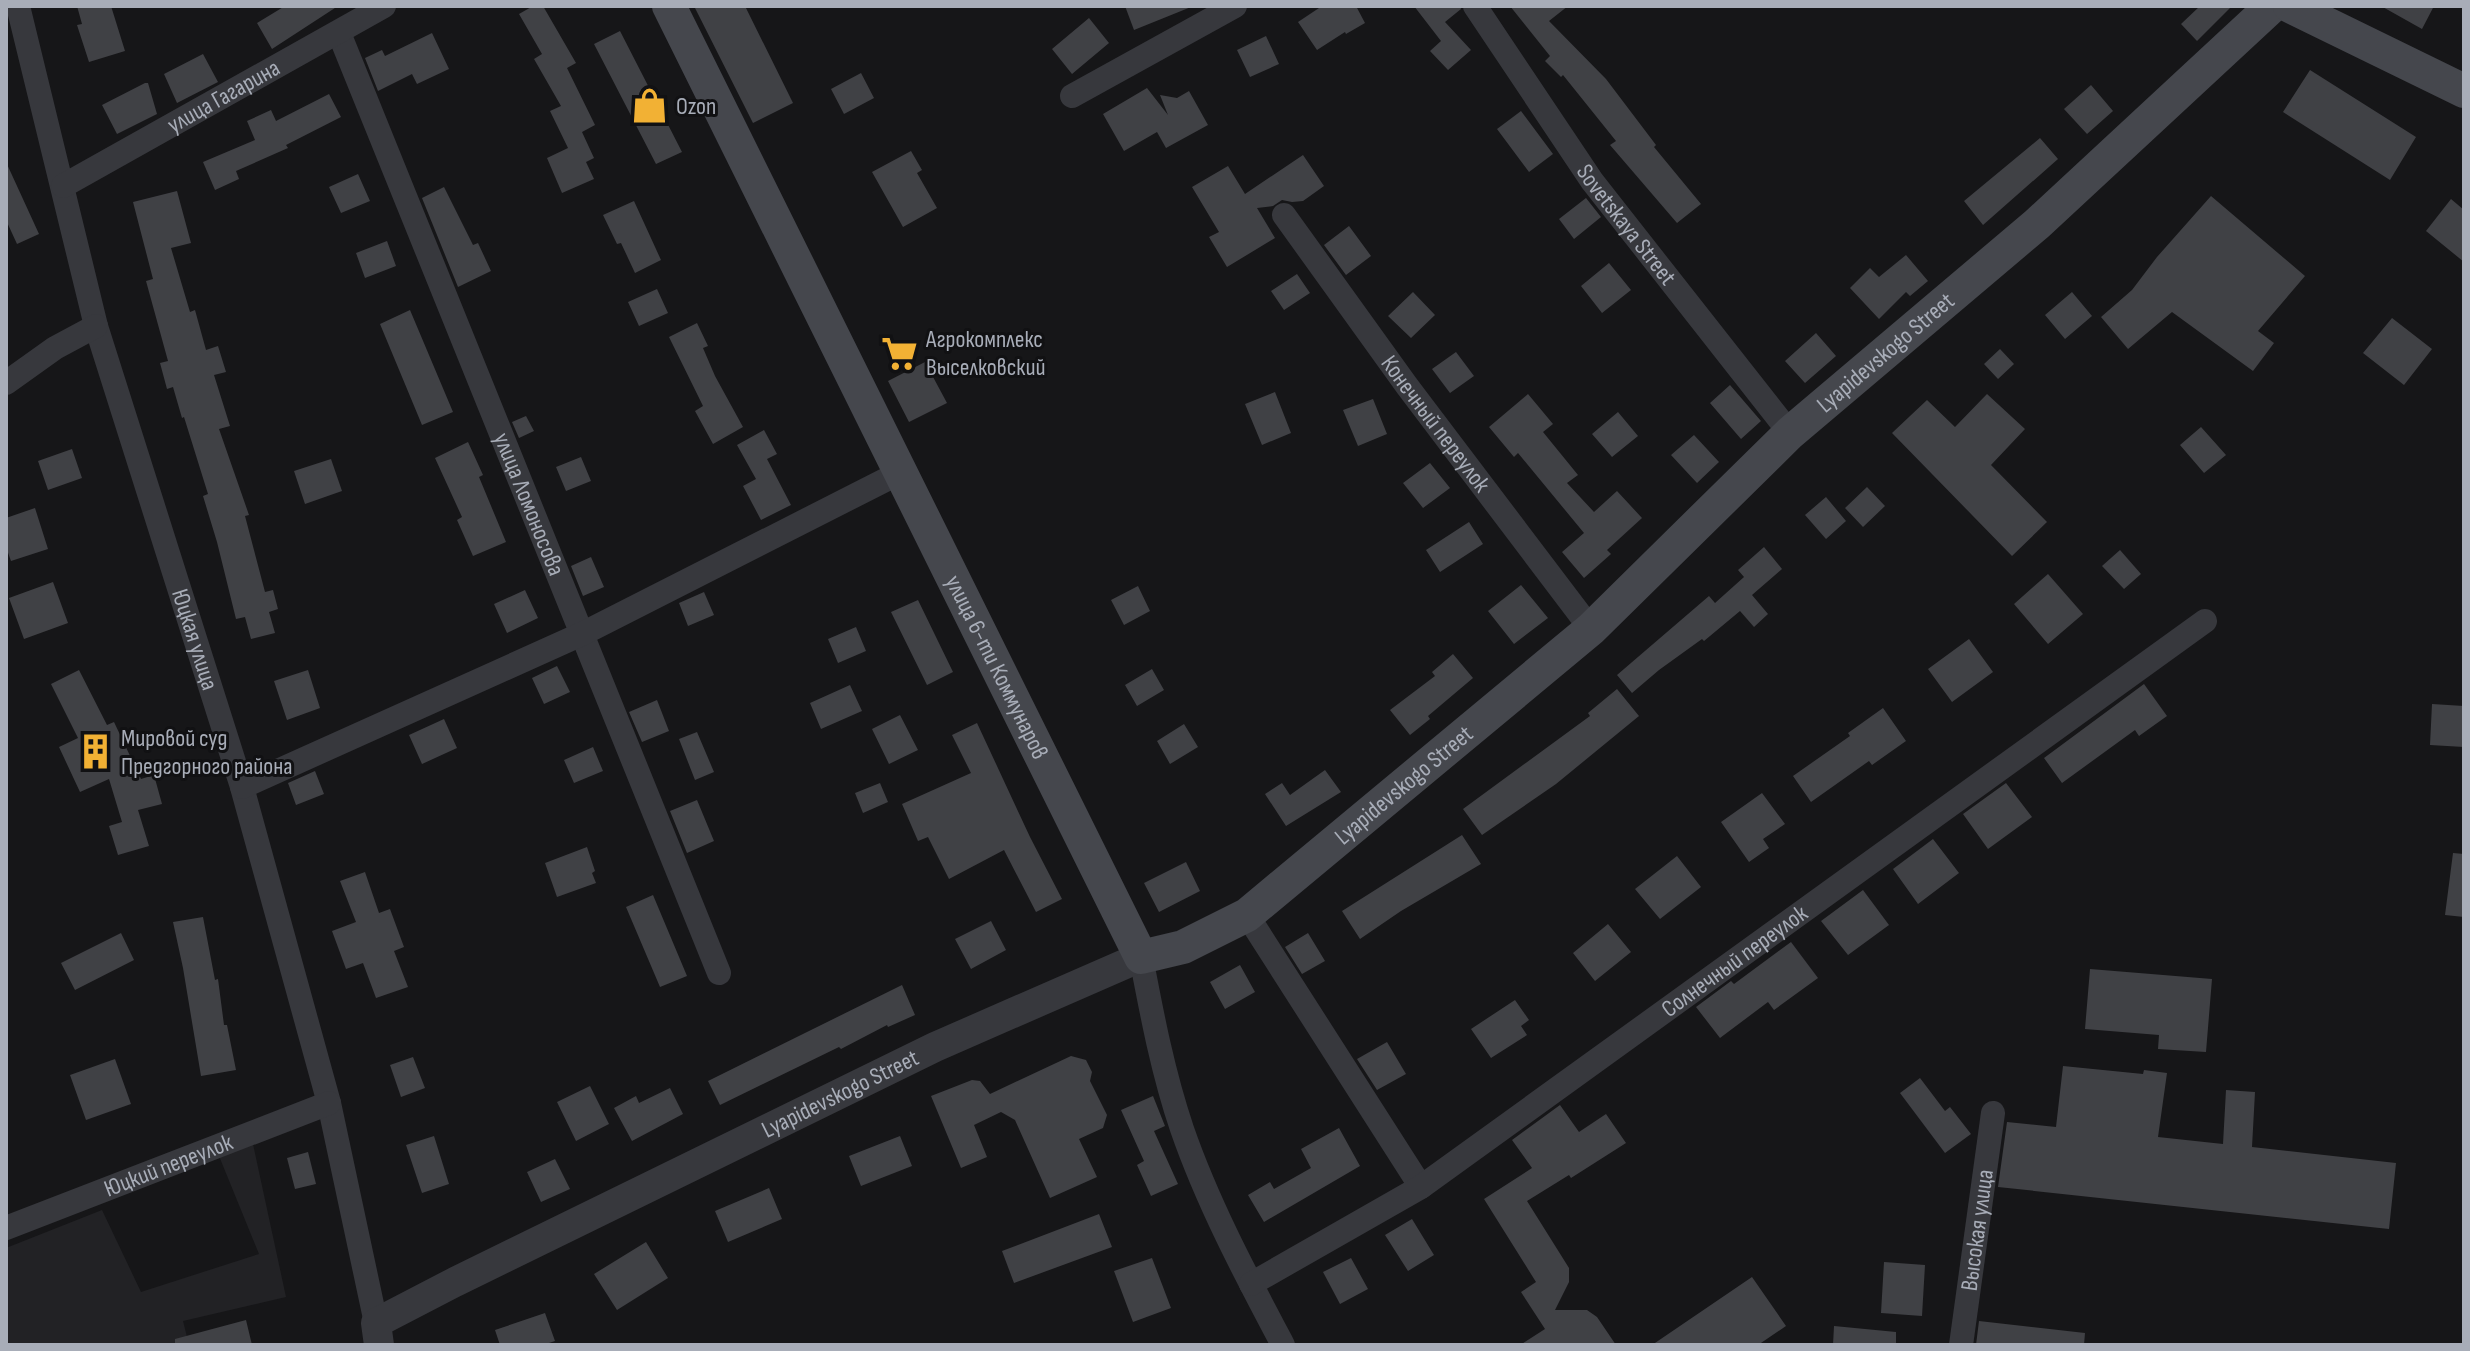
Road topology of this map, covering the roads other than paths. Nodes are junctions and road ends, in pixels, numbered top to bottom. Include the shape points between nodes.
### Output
1 (18, 6) edge
2 (384, 6) edge
3 (669, 6) edge
4 (1235, 6) edge
5 (1475, 6) edge
6 (2272, 6) edge
7 (2290, 6) edge
8 (339, 33) junction
9 (2464, 91) edge
10 (1072, 96) dead end
11 (63, 186) junction
12 (1284, 215) dead end
13 (96, 326) junction
14 (6, 383) edge
15 (1790, 433) junction
16 (899, 473) junction
17 (2205, 621) dead end
18 (1591, 629) junction
19 (584, 633) junction
20 (242, 787) junction
21 (1247, 915) junction
22 (1141, 957) junction
23 (719, 973) dead end
24 (329, 1103) junction
25 (1993, 1113) dead end
26 (1421, 1187) junction
27 (6, 1228) edge
28 (1251, 1284) junction
29 (378, 1334) edge
30 (1283, 1345) edge
31 (1961, 1345) edge

1 - 11 street, Юцкая улица
2 - 8 street, улица Гагарина
3 - 16 main road, улица 6-ти Коммунаров
4 - 10 street
5 - 15 street, Sovetskaya Street via 1592,181
6 - 15 main road, Lyapidevskogo Street via 2037,224
7 - 9 main road
8 - 11 street, улица Гагарина
8 - 19 street, улица Ломоносова
11 - 13 street, Юцкая улица
12 - 18 street, Конечный переулок
13 - 14 street
13 - 20 street, Юцкая улица
15 - 18 main road, Lyapidevskogo Street
16 - 19 street
16 - 22 main road, улица 6-ти Коммунаров
17 - 26 street, Солнечный переулок
18 - 21 main road, Lyapidevskogo Street
19 - 20 street
19 - 23 street, улица Ломоносова
20 - 24 street, Юцкая улица
21 - 22 main road, Lyapidevskogo Street via 1183,947
21 - 26 street
22 - 28 street, улица 6-ти Коммунаров via 1162,1065 1183,1130
22 - 29 street, Lyapidevskogo Street via 935,1047 455,1282
24 - 27 street, Юцкий переулок
24 - 29 street, Юцкая улица
25 - 31 street, Высокая улица
26 - 28 street, Солнечный переулок
28 - 30 street, улица 6-ти Коммунаров

